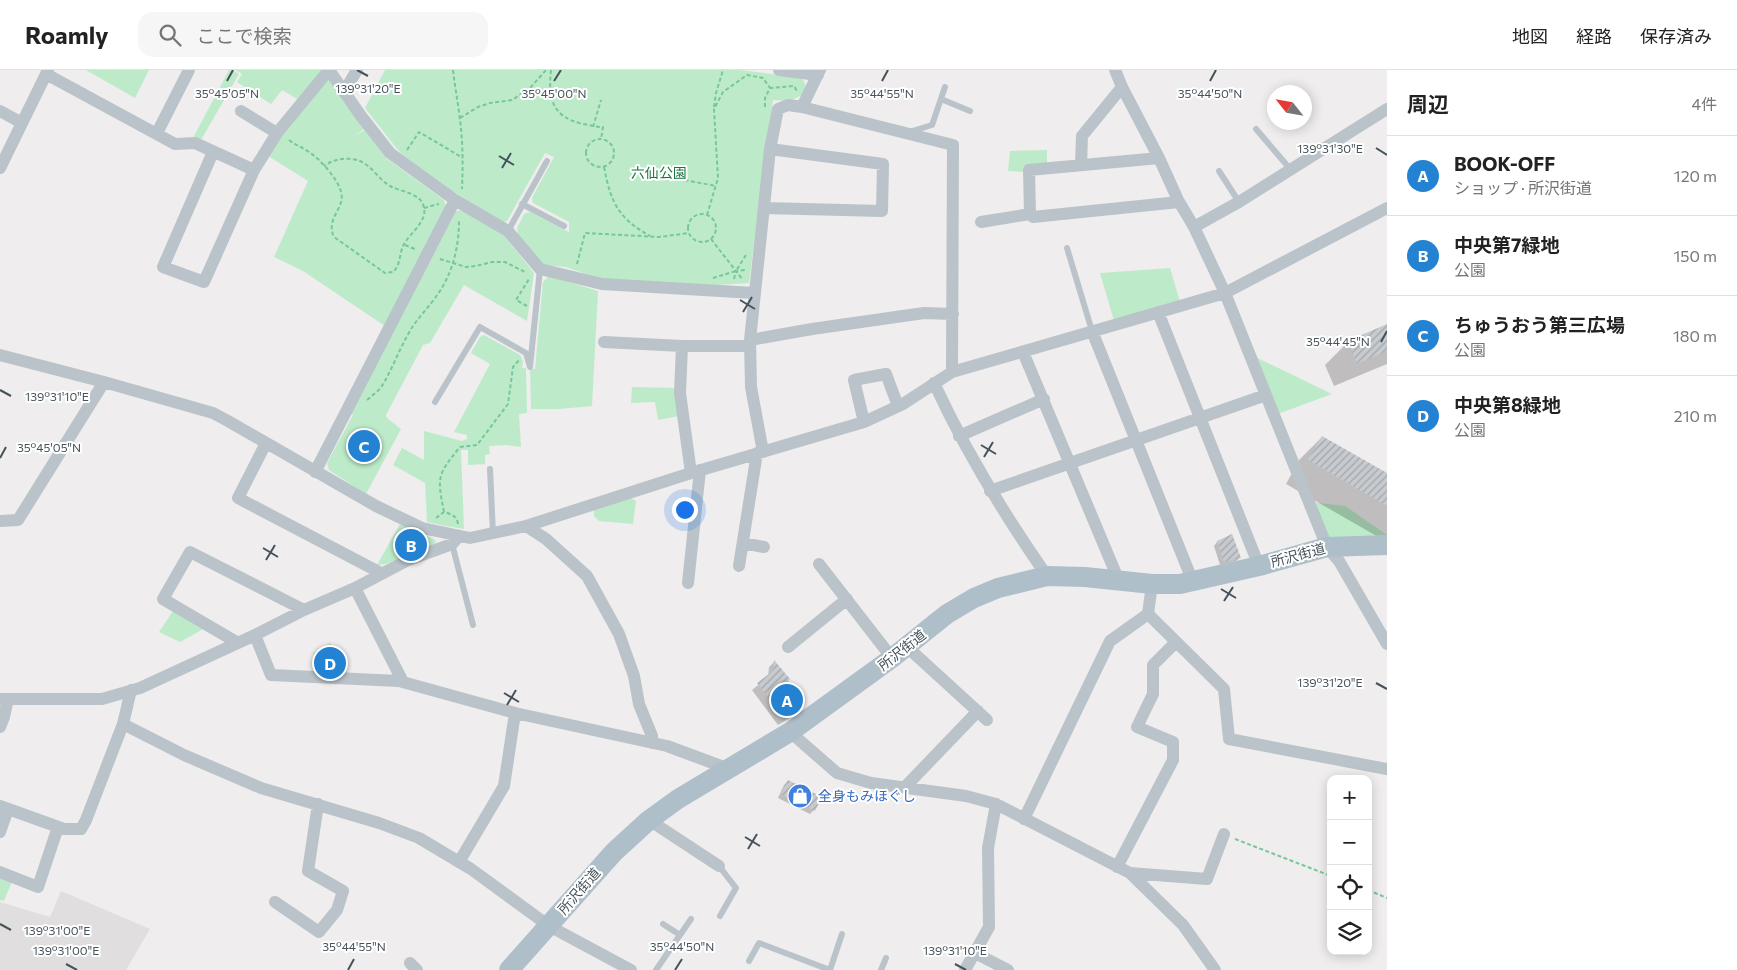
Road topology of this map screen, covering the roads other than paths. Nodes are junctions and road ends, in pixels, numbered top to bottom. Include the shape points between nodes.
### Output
1 (189, 70) edge
2 (329, 70) edge
3 (357, 70) edge
4 (779, 70) edge
5 (1115, 70) edge
6 (47, 72) edge
7 (819, 72) edge
8 (945, 87) dead end
9 (1122, 87) junction
10 (344, 92) junction
11 (941, 100) junction
12 (802, 107) junction
13 (0, 111) edge
14 (242, 111) dead end
15 (970, 111) dead end
16 (1386, 113) edge
17 (22, 123) junction
18 (1256, 129) dead end
19 (278, 132) junction
20 (156, 133) junction
21 (907, 133) junction
22 (770, 149) junction
23 (213, 152) junction
24 (1159, 158) junction
25 (547, 161) dead end
26 (1081, 165) junction
27 (0, 168) edge
28 (254, 170) junction
29 (1290, 170) junction
30 (1219, 171) dead end
31 (458, 201) junction
32 (1180, 202) junction
33 (1239, 202) junction
34 (522, 204) junction
35 (764, 208) junction
36 (1387, 208) edge
37 (1030, 214) junction
38 (981, 222) dead end
39 (564, 226) dead end
40 (1194, 227) junction
41 (508, 231) junction
42 (1067, 248) dead end
43 (540, 274) junction
44 (1225, 292) junction
45 (754, 293) junction
46 (1158, 312) junction
47 (953, 314) junction
48 (1092, 331) junction
49 (604, 342) dead end
50 (750, 343) junction
51 (682, 346) junction
52 (1023, 352) junction
53 (0, 355) edge
54 (952, 372) junction
55 (104, 382) junction
56 (934, 382) junction
57 (1266, 395) junction
58 (1044, 399) junction
59 (435, 402) dead end
60 (898, 406) junction
61 (1200, 418) junction
62 (864, 422) junction
63 (959, 436) junction
64 (1137, 440) junction
65 (266, 443) junction
66 (760, 452) junction
67 (1071, 463) junction
68 (490, 469) dead end
69 (696, 471) junction
70 (315, 472) junction
71 (990, 491) junction
72 (0, 521) edge
73 (526, 526) junction
74 (493, 534) junction
75 (455, 540) junction
76 (743, 543) junction
77 (1387, 545) edge
78 (1327, 546) junction
79 (764, 547) dead end
80 (692, 554) junction
81 (705, 556) dead end
82 (819, 564) dead end
83 (739, 566) dead end
84 (1259, 566) junction
85 (381, 573) junction
86 (1047, 576) junction
87 (1119, 581) junction
88 (1193, 582) junction
89 (688, 583) dead end
90 (1152, 584) junction
91 (355, 588) junction
92 (847, 599) junction
93 (304, 610) junction
94 (1148, 614) junction
95 (473, 625) dead end
96 (255, 635) junction
97 (238, 642) junction
98 (1176, 642) junction
99 (1387, 644) edge
100 (788, 647) dead end
101 (899, 652) junction
102 (403, 682) junction
103 (131, 690) junction
104 (4, 699) edge
105 (515, 713) junction
106 (123, 724) junction
107 (0, 726) edge
108 (790, 732) junction
109 (652, 743) junction
110 (729, 769) junction
111 (1387, 769) edge
112 (905, 787) junction
113 (318, 804) junction
114 (996, 804) junction
115 (4, 808) edge
116 (1024, 819) junction
117 (649, 820) junction
118 (58, 827) junction
119 (0, 832) edge
120 (1224, 834) road end
121 (459, 862) junction
122 (719, 866) joint
123 (1117, 867) junction
124 (0, 872) edge
125 (1130, 873) junction
126 (275, 902) dead end
127 (720, 916) dead end
128 (691, 919) dead end
129 (663, 924) dead end
130 (549, 926) junction
131 (842, 934) dead end
132 (680, 935) junction
133 (975, 953) junction
134 (886, 958) dead end
135 (749, 961) dead end
136 (509, 970) edge
137 (631, 970) edge
138 (656, 970) edge
139 (830, 970) edge
140 (881, 970) edge
141 (965, 970) edge
142 (1008, 970) edge
143 (1215, 970) edge

1 - 20 street
2 - 10 street
2 - 19 street
3 - 10 street
4 - 7 street
5 - 9 street
6 - 17 street
6 - 20 street
7 - 12 street
8 - 11 lane
9 - 24 street
9 - 26 street via 1082,136
10 - 31 street via 390,152
11 - 15 lane
11 - 21 lane via 932,125
12 - 21 street
12 - 22 street via 788,105 778,109
13 - 17 street
14 - 19 street
16 - 29 street
17 - 27 street
18 - 29 lane
19 - 28 street
20 - 23 street via 175,144 195,143
21 - 47 street via 953,145
22 - 35 street
22 - 35 street via 883,164 882,210
23 - 28 street
23 - 28 street via 163,267 204,282
24 - 26 street
24 - 32 street
25 - 34 lane
26 - 37 street via 1029,170
29 - 33 street
30 - 33 lane
31 - 41 street
31 - 70 street
32 - 37 street via 1033,217
32 - 40 street
33 - 40 street
34 - 39 lane
34 - 41 lane
35 - 45 street
36 - 44 street
37 - 38 street
40 - 44 street
41 - 43 street
42 - 48 lane
43 - 45 street via 602,284
43 - 59 lane via 530,367 526,353 480,326
44 - 46 street
44 - 57 street
45 - 50 street
46 - 48 street
46 - 61 street
47 - 50 street via 924,313 812,329
47 - 54 street
48 - 52 street
48 - 64 street
49 - 51 street
50 - 51 street
50 - 66 street via 750,387
51 - 69 street via 680,393
52 - 54 street
52 - 58 street
53 - 55 street
54 - 56 street
55 - 65 street via 213,413
55 - 72 street via 18,520
56 - 60 street
56 - 63 street
57 - 61 street
57 - 78 street
58 - 63 street
58 - 67 street
60 - 62 street
60 - 62 street via 886,374 854,380
61 - 64 street
61 - 84 street
62 - 66 street
63 - 71 street
64 - 67 street
64 - 88 street
65 - 70 street
65 - 85 street via 238,498
66 - 69 street
66 - 76 street
67 - 71 street
67 - 87 street
68 - 74 lane
69 - 73 street
69 - 80 street
70 - 75 street via 364,500
71 - 86 street
73 - 74 street
73 - 109 street via 546,539 587,576 619,634
74 - 75 street
75 - 85 street
75 - 95 lane
76 - 79 street
76 - 83 street
77 - 78 main road, 所沢街道
78 - 84 main road, 所沢街道
78 - 99 street
80 - 81 street
80 - 89 street
82 - 92 street
84 - 88 main road, 所沢街道
85 - 91 street
86 - 87 main road, 所沢街道
86 - 101 main road, 所沢街道 via 998,588 974,598 947,614
87 - 90 main road, 所沢街道
88 - 90 main road, 所沢街道
90 - 94 street
91 - 93 street
91 - 102 street
92 - 100 street
92 - 101 street
93 - 96 street
93 - 97 street via 190,552 163,599
94 - 98 street
94 - 116 street via 1110,641
96 - 97 street
96 - 102 street via 271,675
97 - 103 street
98 - 111 street via 1224,689 1229,739
98 - 123 street via 1153,665 1153,694 1137,727 1172,742 1172,760
101 - 108 main road, 所沢街道
101 - 112 street via 982,716
102 - 105 street
103 - 104 street via 102,699
103 - 106 street
104 - 107 street via 4,717
105 - 109 street
105 - 121 street via 504,786
106 - 113 street via 184,755 262,788
106 - 118 street via 81,829
108 - 110 main road, 所沢街道
108 - 112 street via 837,773 871,783
109 - 110 street
110 - 117 main road, 所沢街道
112 - 114 street
113 - 121 street via 419,838
113 - 126 street via 308,871 343,891 337,910 319,932
114 - 116 street
114 - 133 street via 988,848 989,927
115 - 118 street
115 - 119 street
116 - 123 street
117 - 122 street
117 - 130 main road, 所沢街道 via 614,852
118 - 124 street via 38,887
120 - 125 street via 1207,878
121 - 130 street
122 - 127 lane via 736,888
123 - 125 street
125 - 143 street via 1183,925
128 - 132 lane
129 - 132 lane
130 - 136 main road, 所沢街道
130 - 137 street
131 - 139 lane
132 - 138 lane
133 - 141 street
133 - 142 street
134 - 140 lane
135 - 139 lane via 759,943

